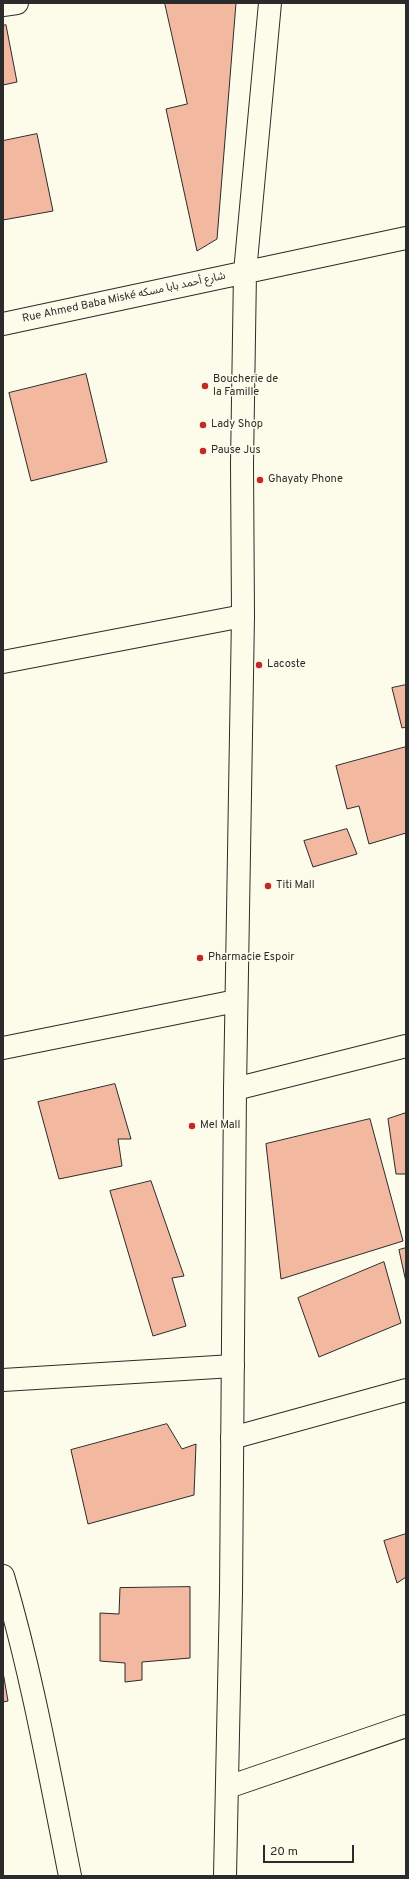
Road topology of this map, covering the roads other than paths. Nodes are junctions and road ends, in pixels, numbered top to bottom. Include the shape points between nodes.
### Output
1 (17, 3) edge
2 (270, 3) edge
3 (3, 5) edge
4 (406, 238) edge
5 (245, 272) junction
6 (3, 324) edge
7 (243, 616) junction
8 (3, 662) edge
9 (236, 1001) junction
10 (406, 1046) edge
11 (3, 1048) edge
12 (235, 1089) junction
13 (233, 1366) junction
14 (3, 1380) edge
15 (406, 1390) edge
16 (232, 1438) junction
17 (3, 1576) edge
18 (406, 1726) edge
19 (228, 1787) junction
20 (70, 1876) edge
21 (224, 1876) edge

1 - 3 street
2 - 5 street
4 - 5 street, Rue Ahmed Baba Miské شارع أحمد بابا مسكه
5 - 6 street, Rue Ahmed Baba Miské شارع أحمد بابا مسكه
5 - 7 street
7 - 8 street
7 - 9 street
9 - 11 street
9 - 12 street
10 - 12 street
12 - 13 street
13 - 14 street
13 - 16 street
15 - 16 street
16 - 19 street
17 - 20 street via 15,1616 40,1726
18 - 19 street
19 - 21 street

